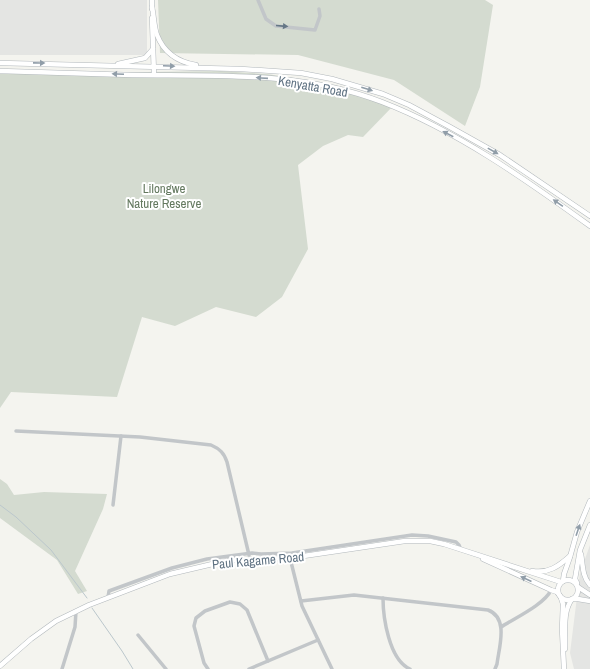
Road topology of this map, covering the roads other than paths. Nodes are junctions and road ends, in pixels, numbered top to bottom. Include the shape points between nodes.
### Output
1 (152, 0) edge
2 (258, 0) edge
3 (152, 7) junction
4 (319, 9) dead end
5 (153, 48) junction
6 (0, 63) edge
7 (112, 66) junction
8 (153, 66) junction
9 (211, 67) junction
10 (0, 71) edge
11 (154, 74) junction
12 (590, 216) edge
13 (590, 226) edge
14 (16, 431) dead end
15 (121, 436) junction
16 (590, 501) edge
17 (113, 505) dead end
18 (590, 526) edge
19 (461, 550) junction
20 (580, 550) junction
21 (468, 552) junction
22 (249, 553) junction
23 (571, 554) junction
24 (290, 558) junction
25 (250, 560) junction
26 (521, 569) junction
27 (562, 582) junction
28 (590, 585) edge
29 (578, 586) junction
30 (551, 590) junction
31 (590, 595) edge
32 (108, 597) junction
33 (560, 597) junction
34 (383, 598) junction
35 (573, 599) junction
36 (301, 601) junction
37 (590, 602) edge
38 (76, 611) junction
39 (502, 627) junction
40 (138, 635) dead end
41 (318, 640) junction
42 (268, 661) junction
43 (564, 663) junction
44 (0, 666) edge
45 (62, 669) edge
46 (166, 669) edge
47 (208, 669) edge
48 (249, 669) edge
49 (332, 669) edge
50 (410, 669) edge
51 (495, 669) edge
52 (564, 669) edge

1 - 3 main road
2 -> 4 street via 266,19 276,26 315,30 320,16
3 - 5 main road
3 - 9 main road via 158,36 172,56 191,64
5 - 7 main road via 145,58
5 - 8 main road
6 -> 7 main road, Kenyatta Road
7 - 8 main road, Kenyatta Road
8 -> 9 main road, Kenyatta Road
8 - 11 main road
9 -> 12 main road, Kenyatta Road via 301,73 384,94 500,154
11 -> 10 main road, Kenyatta Road
13 -> 11 main road, Kenyatta Road via 451,135 382,102 336,88 289,80
14 - 15 street
15 - 17 street
15 - 22 street via 211,445 220,449 227,462
23 -> 16 main road
18 - 20 main road
19 - 21 main road, Paul Kagame Road
19 - 22 street via 456,542 412,535 292,552
19 - 24 main road, Paul Kagame Road via 430,541 413,541
20 - 28 main road via 583,571
20 - 29 main road via 576,579
21 - 26 main road, Paul Kagame Road
30 -> 21 main road, Paul Kagame Road
22 - 25 street
22 - 32 street via 207,559 172,568 109,591
23 - 26 main road via 555,568 547,571
23 - 27 main road
24 - 25 main road, Paul Kagame Road
24 - 36 street
25 - 32 main road, Paul Kagame Road via 192,568
26 - 27 main road, Paul Kagame Road
27 - 29 main road via 571,580
27 - 33 main road via 558,589
29 - 31 main road
29 - 35 main road via 577,595
30 - 33 main road, Paul Kagame Road via 557,592
30 - 39 street via 549,596 541,603
32 - 38 main road, Paul Kagame Road
33 - 35 main road
33 - 43 main road via 563,604
34 - 36 street via 346,595
34 - 39 street via 488,610 496,615
34 - 50 street via 388,636 399,660
35 - 37 main road
35 - 43 main road via 568,607
36 - 41 street
38 - 44 main road, Paul Kagame Road via 56,621 31,639
38 - 45 street via 74,630
39 - 51 street
40 - 46 street
41 - 42 street
41 - 49 street
42 - 47 street via 247,610 240,604 230,602 205,611 195,620 194,626
42 - 48 street
43 - 52 main road

